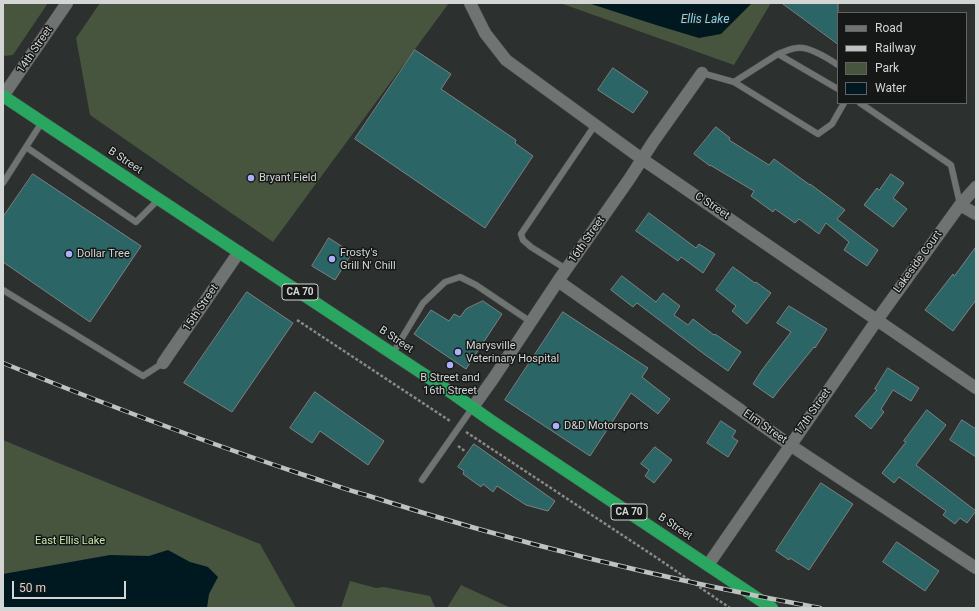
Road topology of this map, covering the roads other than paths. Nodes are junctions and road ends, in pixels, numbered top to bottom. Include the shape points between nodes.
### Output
1 (67, 3) edge
2 (470, 3) edge
3 (778, 54) junction
4 (837, 64) edge
5 (702, 73) joint
6 (734, 82) junction
7 (837, 88) edge
8 (3, 96) edge
9 (843, 104) edge
10 (861, 104) edge
11 (42, 122) junction
12 (595, 125) junction
13 (26, 147) junction
14 (642, 159) junction
15 (3, 183) edge
16 (976, 187) edge
17 (159, 200) junction
18 (960, 205) junction
19 (976, 214) edge
20 (239, 252) junction
21 (566, 270) junction
22 (558, 281) junction
23 (3, 290) edge
24 (876, 320) junction
25 (531, 322) junction
26 (393, 354) junction
27 (163, 363) joint
28 (976, 388) edge
29 (472, 407) junction
30 (790, 445) junction
31 (422, 480) dead end
32 (708, 565) junction
33 (976, 568) edge
34 (772, 608) edge

1 - 8 street, 14th Street
2 - 12 street, C Street via 485,33 506,60
3 - 4 lane via 798,47 813,51
3 - 6 lane
3 - 7 lane
5 - 6 lane
5 - 14 street, 16th Street
6 - 9 lane via 818,134 832,124
8 - 11 highway, B Street / CA 70
10 - 18 lane via 951,165
11 - 13 lane
11 - 17 highway, B Street / CA 70
12 - 14 street, C Street
12 - 21 lane via 521,234 523,240
13 - 15 lane
13 - 17 lane via 136,222
14 - 21 street, 16th Street
14 - 24 street, C Street
16 - 18 street, Lakeside Court
17 - 20 highway, B Street / CA 70
18 - 19 street
18 - 24 street, Lakeside Court
20 - 26 highway, B Street / CA 70
20 - 27 street, 15th Street
21 - 22 street, 16th Street
22 - 25 street, 16th Street
22 - 30 street, Elm Street
23 - 27 lane via 143,376
24 - 28 street, C Street
24 - 30 street, 17th Street
25 - 26 lane via 460,277 445,282 423,303
25 - 29 street, 16th Street
26 - 29 highway, B Street / CA 70
29 - 31 lane
29 - 32 highway, B Street / CA 70
30 - 32 street, 17th Street
30 - 33 street, Elm Street
32 - 34 highway, B Street / CA 70

